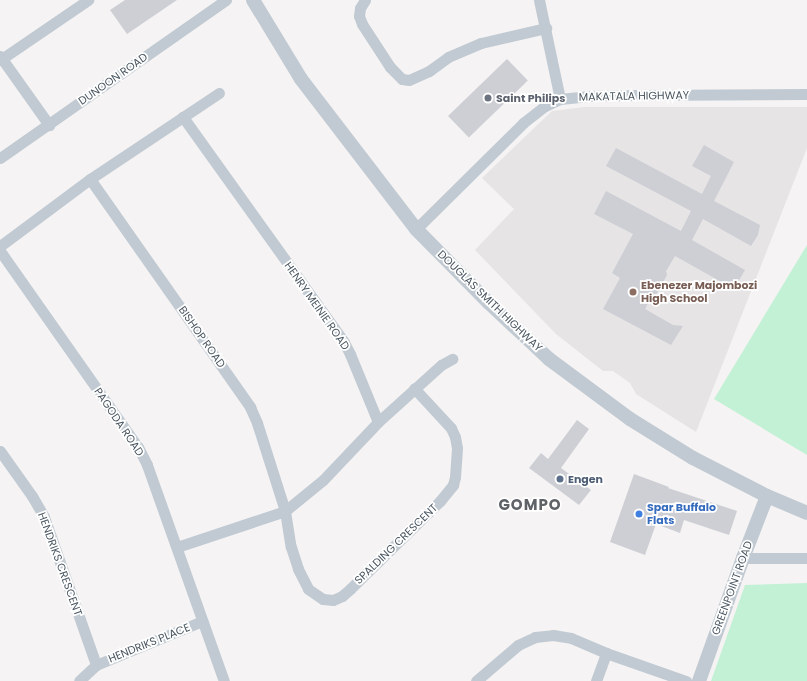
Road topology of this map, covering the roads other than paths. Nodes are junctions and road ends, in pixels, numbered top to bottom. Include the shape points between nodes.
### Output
1 (88, 0) edge
2 (226, 0) edge
3 (253, 0) edge
4 (365, 0) edge
5 (539, 0) edge
6 (546, 28) junction
7 (1, 58) edge
8 (219, 93) dead end
9 (807, 94) edge
10 (560, 99) junction
11 (183, 118) junction
12 (49, 125) junction
13 (0, 158) edge
14 (90, 178) junction
15 (416, 228) junction
16 (0, 246) edge
17 (0, 251) edge
18 (452, 359) dead end
19 (414, 388) junction
20 (378, 422) junction
21 (0, 451) edge
22 (767, 496) junction
23 (285, 511) junction
24 (807, 513) edge
25 (177, 547) junction
26 (743, 558) junction
27 (807, 558) edge
28 (202, 621) junction
29 (606, 653) junction
30 (96, 665) junction
31 (79, 681) edge
32 (224, 681) edge
33 (476, 681) edge
34 (596, 681) edge
35 (686, 681) edge
36 (699, 681) edge

1 - 7 street
2 - 12 street, DUNOON ROAD
3 - 15 street, DOUGLAS SMITH HIGHWAY via 301,79
4 - 6 street via 360,8 362,24 390,67 402,79 409,80 429,71 448,57 481,42
5 - 6 street
6 - 10 street
7 - 12 street
8 - 11 street
9 - 10 street, MAKATALA HIGHWAY via 636,94
10 - 15 street, MAKATALA HIGHWAY via 545,106 523,123
11 - 14 street
11 - 20 street, HENRY MEINIE ROAD via 344,342
12 - 13 street, DUNOON ROAD
14 - 16 street
14 - 23 street, BISHOP ROAD via 250,406
15 - 22 street, DOUGLAS SMITH HIGHWAY via 489,303 567,374 648,431
17 - 25 street, PAGODA ROAD via 138,447
18 - 19 street
19 - 20 street
19 - 23 street, SPALDING CRESCENT via 451,428 455,437 457,448 453,484 440,501 342,596 333,600 323,599 314,595 302,581 291,547
20 - 23 street via 323,480
21 - 30 street, HENDRIKS CRESCENT via 44,517
22 - 24 street, DOUGLAS SMITH HIGHWAY
22 - 26 street, GREENPOINT ROAD
23 - 25 street
25 - 28 street, PAGODA ROAD
26 - 27 street
26 - 36 street, GREENPOINT ROAD
28 - 30 street, HENDRIKS PLACE
28 - 32 street, PAGODA ROAD
29 - 33 street via 571,638 553,635 535,637 518,645
29 - 34 street
29 - 35 street
30 - 31 street

